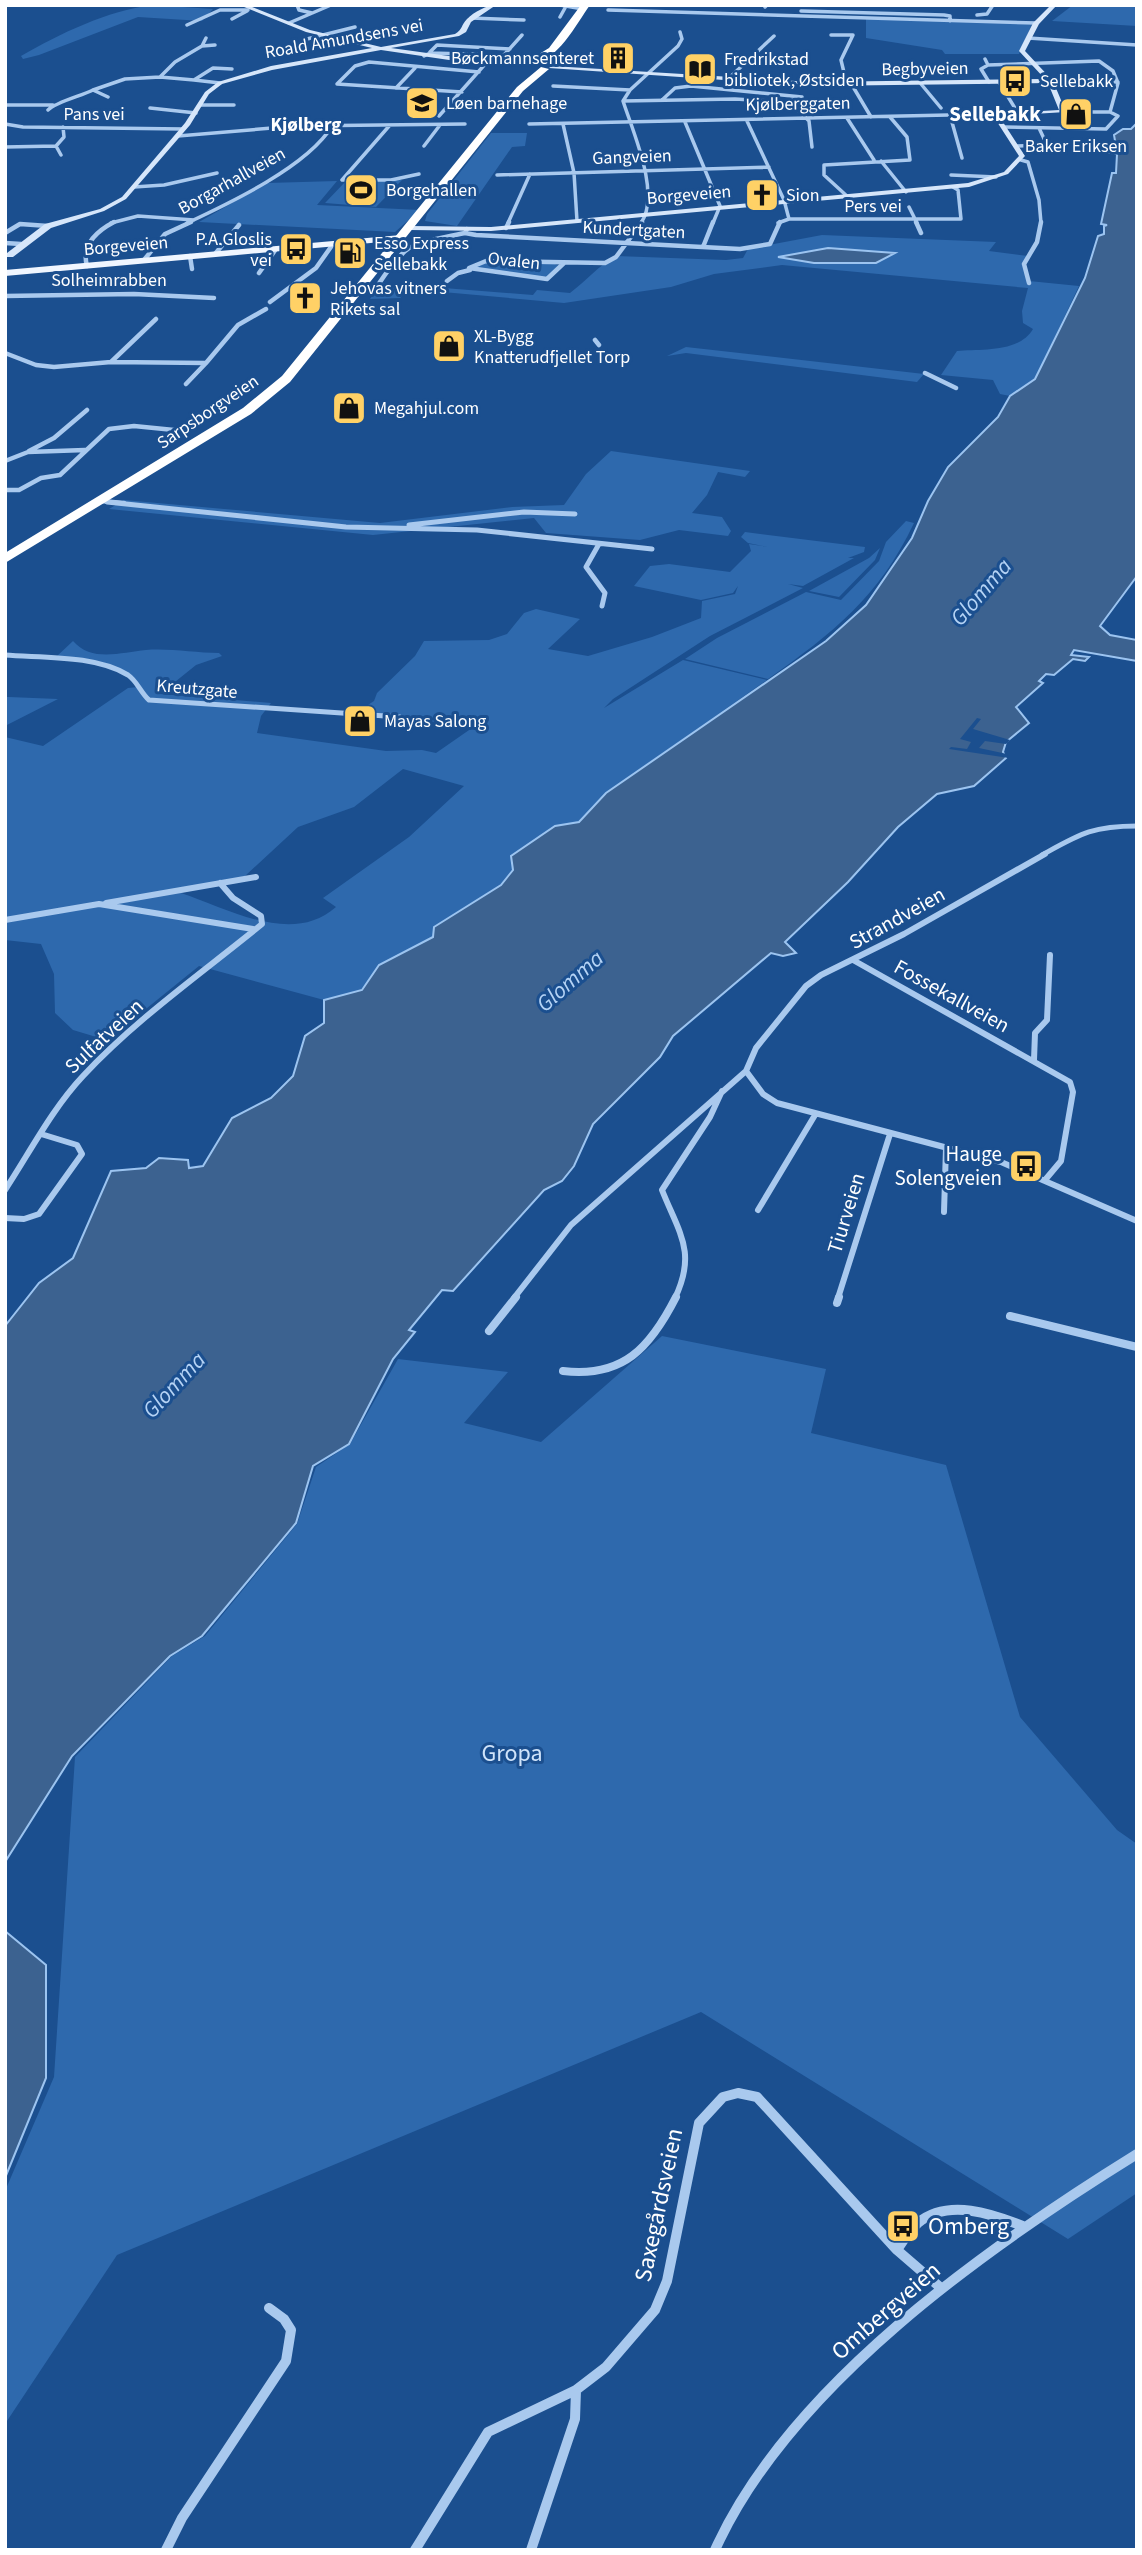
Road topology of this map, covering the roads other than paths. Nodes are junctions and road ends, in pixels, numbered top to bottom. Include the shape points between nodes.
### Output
1 (297, 5) edge
2 (331, 5) edge
3 (493, 5) edge
4 (560, 5) edge
5 (805, 5) edge
6 (993, 5) edge
7 (1054, 5) edge
8 (584, 7) edge
9 (248, 8) edge
10 (565, 8) junction
11 (608, 10) dead end
12 (801, 11) junction
13 (312, 13) junction
14 (977, 15) dead end
15 (797, 16) junction
16 (560, 17) dead end
17 (471, 18) junction
18 (232, 19) dead end
19 (524, 20) dead end
20 (950, 21) junction
21 (289, 23) junction
22 (1036, 23) junction
23 (187, 25) dead end
24 (355, 27) dead end
25 (680, 32) dead end
26 (327, 34) junction
27 (522, 35) dead end
28 (774, 36) dead end
29 (831, 36) dead end
30 (1028, 37) junction
31 (206, 38) dead end
32 (303, 40) dead end
33 (1135, 44) edge
34 (215, 45) dead end
35 (202, 46) junction
36 (379, 47) junction
37 (510, 49) junction
38 (552, 50) junction
39 (427, 54) junction
40 (985, 59) dead end
41 (487, 62) junction
42 (1031, 63) junction
43 (529, 65) junction
44 (988, 65) junction
45 (550, 66) junction
46 (415, 68) junction
47 (232, 69) dead end
48 (479, 72) junction
49 (648, 72) junction
50 (160, 77) junction
51 (729, 78) junction
52 (194, 80) junction
53 (1050, 81) junction
54 (989, 82) junction
55 (999, 82) junction
56 (1118, 82) junction
57 (220, 83) junction
58 (921, 84) junction
59 (524, 85) junction
60 (850, 85) junction
61 (553, 86) dead end
62 (396, 88) junction
63 (93, 90) junction
64 (629, 90) junction
65 (462, 92) junction
66 (108, 97) dead end
67 (715, 99) junction
68 (662, 100) junction
69 (623, 101) junction
70 (5, 105) edge
71 (52, 105) junction
72 (200, 105) junction
73 (234, 106) dead end
74 (710, 106) dead end
75 (150, 108) dead end
76 (796, 108) dead end
77 (941, 108) dead end
78 (48, 110) dead end
79 (1063, 112) junction
80 (1110, 112) junction
81 (196, 113) junction
82 (1018, 113) junction
83 (995, 114) junction
84 (439, 116) dead end
85 (950, 116) junction
86 (871, 117) junction
87 (890, 117) junction
88 (847, 118) junction
89 (807, 119) junction
90 (747, 121) junction
91 (685, 122) junction
92 (628, 123) junction
93 (5, 124) edge
94 (465, 124) dead end
95 (529, 124) dead end
96 (563, 124) junction
97 (390, 125) junction
98 (440, 125) junction
99 (332, 126) junction
100 (1004, 127) junction
101 (63, 128) junction
102 (1039, 128) junction
103 (181, 132) junction
104 (55, 146) junction
105 (424, 146) dead end
106 (1017, 146) junction
107 (5, 147) edge
108 (811, 147) dead end
109 (61, 155) dead end
110 (962, 158) dead end
111 (873, 160) junction
112 (1021, 160) junction
113 (881, 161) junction
114 (769, 167) junction
115 (704, 169) junction
116 (646, 171) junction
117 (217, 173) dead end
118 (574, 173) junction
119 (419, 174) dead end
120 (530, 174) junction
121 (497, 175) dead end
122 (951, 175) dead end
123 (996, 177) junction
124 (134, 187) junction
125 (953, 187) junction
126 (906, 192) junction
127 (848, 197) junction
128 (785, 202) junction
129 (909, 207) dead end
130 (720, 208) junction
131 (647, 215) junction
132 (789, 219) junction
133 (197, 220) junction
134 (915, 220) junction
135 (577, 221) junction
136 (239, 225) dead end
137 (412, 225) junction
138 (48, 226) junction
139 (506, 228) junction
140 (466, 231) junction
141 (5, 233) edge
142 (921, 233) dead end
143 (399, 242) junction
144 (5, 243) edge
145 (628, 243) junction
146 (22, 244) junction
147 (333, 244) junction
148 (704, 247) junction
149 (276, 249) junction
150 (215, 254) junction
151 (190, 256) junction
152 (7, 258) edge
153 (144, 260) junction
154 (564, 263) junction
155 (86, 266) junction
156 (192, 268) dead end
157 (470, 270) junction
158 (5, 273) edge
159 (259, 273) dead end
160 (447, 281) dead end
161 (1029, 284) dead end
162 (378, 285) dead end
163 (5, 296) edge
164 (214, 298) dead end
165 (270, 302) dead end
166 (266, 309) dead end
167 (156, 319) dead end
168 (595, 340) dead end
169 (599, 345) dead end
170 (5, 353) edge
171 (111, 362) junction
172 (206, 363) junction
173 (925, 373) dead end
174 (186, 384) dead end
175 (956, 388) dead end
176 (87, 410) dead end
177 (184, 431) dead end
178 (85, 450) junction
179 (28, 452) junction
180 (5, 461) edge
181 (5, 490) edge
182 (101, 501) junction
183 (575, 514) dead end
184 (377, 530) junction
185 (599, 544) junction
186 (652, 548) dead end
187 (5, 559) edge
188 (602, 607) dead end
189 (5, 655) edge
190 (400, 717) dead end
191 (1137, 827) edge
192 (256, 877) dead end
193 (220, 883) junction
194 (99, 904) junction
195 (5, 920) edge
196 (253, 929) junction
197 (1050, 955) dead end
198 (853, 960) junction
199 (1034, 1060) junction
200 (746, 1071) junction
201 (722, 1091) junction
202 (815, 1115) junction
203 (41, 1134) junction
204 (890, 1134) junction
205 (946, 1148) junction
206 (1045, 1180) junction
207 (5, 1190) edge
208 (758, 1210) dead end
209 (944, 1212) dead end
210 (5, 1219) edge
211 (1137, 1221) edge
212 (837, 1303) dead end
213 (1010, 1316) dead end
214 (489, 1331) dead end
215 (1137, 1347) edge
216 (563, 1371) dead end
217 (1137, 2154) edge
218 (1025, 2227) junction
219 (897, 2250) junction
220 (941, 2288) junction
221 (269, 2308) dead end
222 (576, 2390) junction
223 (166, 2550) edge
224 (415, 2550) edge
225 (531, 2550) edge
226 (715, 2550) edge

1 - 13 street
2 - 13 street
3 - 17 main road, Roald Amundsens vei
4 - 10 street
5 - 12 street
6 - 14 street via 987,14
7 - 22 main road
8 - 10 street
8 - 38 highway
9 - 18 street
9 - 21 main road
9 - 23 street via 220,10
10 - 16 street
11 - 15 street
12 - 15 street
12 - 20 street via 944,15 950,16
13 - 21 street
15 - 20 street
17 - 19 street
17 - 36 main road, Roald Amundsens vei via 457,35
20 - 22 street
21 - 26 main road
22 - 30 main road
24 - 26 street
25 - 49 street via 678,46
26 - 32 street
26 - 36 main road
27 - 37 street
28 - 51 street
29 - 60 street via 853,36 839,57 842,75
30 - 33 street
30 - 42 main road via 1023,51
31 - 35 street
34 - 35 street
35 - 50 street via 165,67
36 - 39 main road
36 - 57 main road, Roald Amundsens vei via 254,71
37 - 39 street via 500,56
37 - 39 street via 437,45
38 - 43 highway
38 - 45 highway
39 - 41 main road
40 - 44 street
41 - 43 main road
41 - 48 street
42 - 44 street
42 - 53 main road
42 - 56 street via 1099,61 1115,70
43 - 45 highway
43 - 59 highway, Sarpsborgveien
44 - 54 street via 981,69
45 - 49 main road, Begbyveien
45 - 59 highway, Sarpsborgveien
46 - 48 street
46 - 62 street
46 - 62 street via 361,64 337,84
47 - 52 street via 214,68
48 - 65 street
49 - 51 main road, Begbyveien
49 - 64 street
50 - 52 street
50 - 63 street via 109,81
51 - 60 main road, Begbyveien
52 - 57 street
53 - 55 main road, Begbyveien
53 - 56 street, Begbyveien
53 - 79 main road
54 - 55 main road, Begbyveien
54 - 58 main road, Begbyveien
55 - 82 street
56 - 80 street via 1120,90
57 - 72 main road, Roald Amundsens vei
58 - 60 main road, Begbyveien
58 - 77 street
59 - 137 highway, Sarpsborgveien
60 - 86 street
61 - 64 street
62 - 65 street
63 - 66 street
63 - 71 street
64 - 69 street
65 - 84 street
67 - 68 street
67 - 68 street via 786,102 802,97 691,86 675,88
67 - 74 street
68 - 69 street
69 - 92 street
70 - 71 street
71 - 78 street
72 - 73 street
72 - 81 main road, Roald Amundsens vei
75 - 81 street
76 - 89 street
79 - 80 street, Kjølberggaten
79 - 82 main road, Kjølberggaten
80 - 102 street via 1118,116 1106,129
81 - 103 main road, Roald Amundsens vei
82 - 83 main road, Kjølberggaten
83 - 85 street, Kjølberggaten
83 - 100 main road
85 - 87 street, Kjølberggaten
85 - 110 street
86 - 87 street, Kjølberggaten
86 - 88 street, Kjølberggaten
87 - 113 street via 907,137 910,160
88 - 89 street, Kjølberggaten
88 - 111 street
89 - 90 street, Kjølberggaten
89 - 108 street
90 - 91 street, Kjølberggaten
90 - 114 street
91 - 92 street, Kjølberggaten
91 - 115 street
92 - 96 street, Kjølberggaten
92 - 116 street
93 - 101 street, Pans vei
94 - 98 street
95 - 96 street, Kjølberggaten
96 - 118 street
97 - 98 street
97 - 99 street
97 - 119 street via 342,180 391,180
98 - 105 street
99 - 103 street
99 - 133 street, Borgarhallveien via 311,153
100 - 102 street
100 - 106 main road
101 - 103 street, Pans vei
101 - 104 street via 64,137
102 - 106 street via 1047,145
103 - 124 main road, Roald Amundsens vei
104 - 107 street
104 - 109 street
106 - 112 main road
111 - 113 street
111 - 127 street via 824,166 824,176
112 - 123 main road, Borgeveien
112 - 161 street via 1028,162 1035,179 1043,220 1024,264
113 - 126 street
114 - 115 street, Gangveien
114 - 128 street
115 - 116 street, Gangveien
115 - 130 street
116 - 118 street, Gangveien
116 - 131 street
117 - 124 street
118 - 120 street, Gangveien
118 - 135 street
120 - 121 street, Gangveien
120 - 139 street
122 - 123 street
123 - 125 main road, Borgeveien
124 - 138 main road, Roald Amundsens vei via 111,206
125 - 126 main road, Borgeveien
125 - 134 street, Pers vei via 958,190 961,219
126 - 127 main road, Borgeveien
127 - 128 main road, Borgeveien
128 - 130 main road, Borgeveien
128 - 132 street
129 - 134 street, Pers vei
130 - 131 main road, Borgeveien
130 - 148 street
131 - 135 main road, Borgeveien
131 - 145 street
132 - 134 street, Pers vei
132 - 148 street, Kundertgaten via 779,222 770,244 760,248
133 - 153 street, Borgarhallveien via 165,234
133 - 155 street via 118,218 87,246
134 - 142 street, Pers vei
135 - 139 main road, Borgeveien
136 - 150 street
137 - 140 main road, Borgeveien
137 - 143 highway, Sarpsborgveien
138 - 141 street, Roald Amundsens vei via 20,224
138 - 146 main road, Roald Amundsens vei
139 - 140 main road, Borgeveien
140 - 145 street, Kundertgaten
140 - 162 street, Kundertgaten via 411,244
143 - 147 main road, Borgeveien
143 - 182 highway, Sarpsborgveien via 275,388 227,425
144 - 146 street
145 - 148 street, Kundertgaten
145 - 154 street, Ovalen via 609,261
146 - 152 main road, Roald Amundsens vei
147 - 149 main road, Borgeveien
147 - 165 street via 294,288
149 - 150 main road, Borgeveien
149 - 159 street
150 - 151 main road, Borgeveien
151 - 153 main road, Borgeveien
151 - 156 street
153 - 155 main road, Borgeveien
154 - 157 street, Ovalen via 486,261 473,264
154 - 157 street, Ovalen via 547,279
155 - 158 main road, Borgeveien
157 - 160 street
163 - 164 street, Solheimrabben
166 - 172 street via 238,325
167 - 171 street
168 - 169 street
170 - 171 street via 54,367
171 - 172 street
172 - 174 street
173 - 175 street
176 - 179 street via 54,438
177 - 178 street via 118,427 101,434
178 - 179 street
178 - 181 street via 60,475 41,478 19,490
179 - 180 street
182 - 184 street
182 - 187 highway, Sarpsborgveien
183 - 184 street via 489,515
184 - 185 street via 477,530
185 - 186 street
185 - 188 street via 586,567 605,593
189 - 190 street, Kreutzgate via 84,664 124,674 149,700
191 - 198 street, Strandveien via 1095,827
192 - 193 street
193 - 194 street
193 - 196 street via 233,898 261,916 262,924
194 - 195 street
194 - 196 street
196 - 203 street, Sulfatveien via 83,1076
197 - 199 street, Fossekallveien via 1047,1020 1035,1033
198 - 199 street, Fossekallveien
198 - 200 street, Strandveien via 806,986 756,1048
199 - 206 street, Fossekallveien via 1062,1074 1073,1092 1061,1161
200 - 201 street
200 - 202 street via 763,1094
201 - 214 street via 571,1225
201 - 216 street via 662,1190 680,1227 688,1258 673,1302 640,1348 616,1367
202 - 204 street
202 - 208 street
203 - 207 street, Sulfatveien
203 - 210 street via 77,1144 82,1154 39,1214
204 - 205 street
204 - 212 street, Tiurveien
205 - 206 street via 1001,1162
205 - 209 street
206 - 211 street
213 - 215 street
217 - 218 street, Ombergveien
218 - 219 street via 1000,2216 944,2211 918,2223
218 - 220 street, Ombergveien
219 - 220 street, Saxegårdsveien
219 - 222 street, Saxegårdsveien via 757,2097 744,2092 725,2095 699,2123 667,2281 655,2310 606,2367
220 - 226 street, Ombergveien via 823,2394 779,2443 727,2520
221 - 223 street via 288,2319 293,2333 286,2361 196,2496
222 - 224 street, Saxegårdsveien via 488,2432
222 - 225 street via 575,2419

